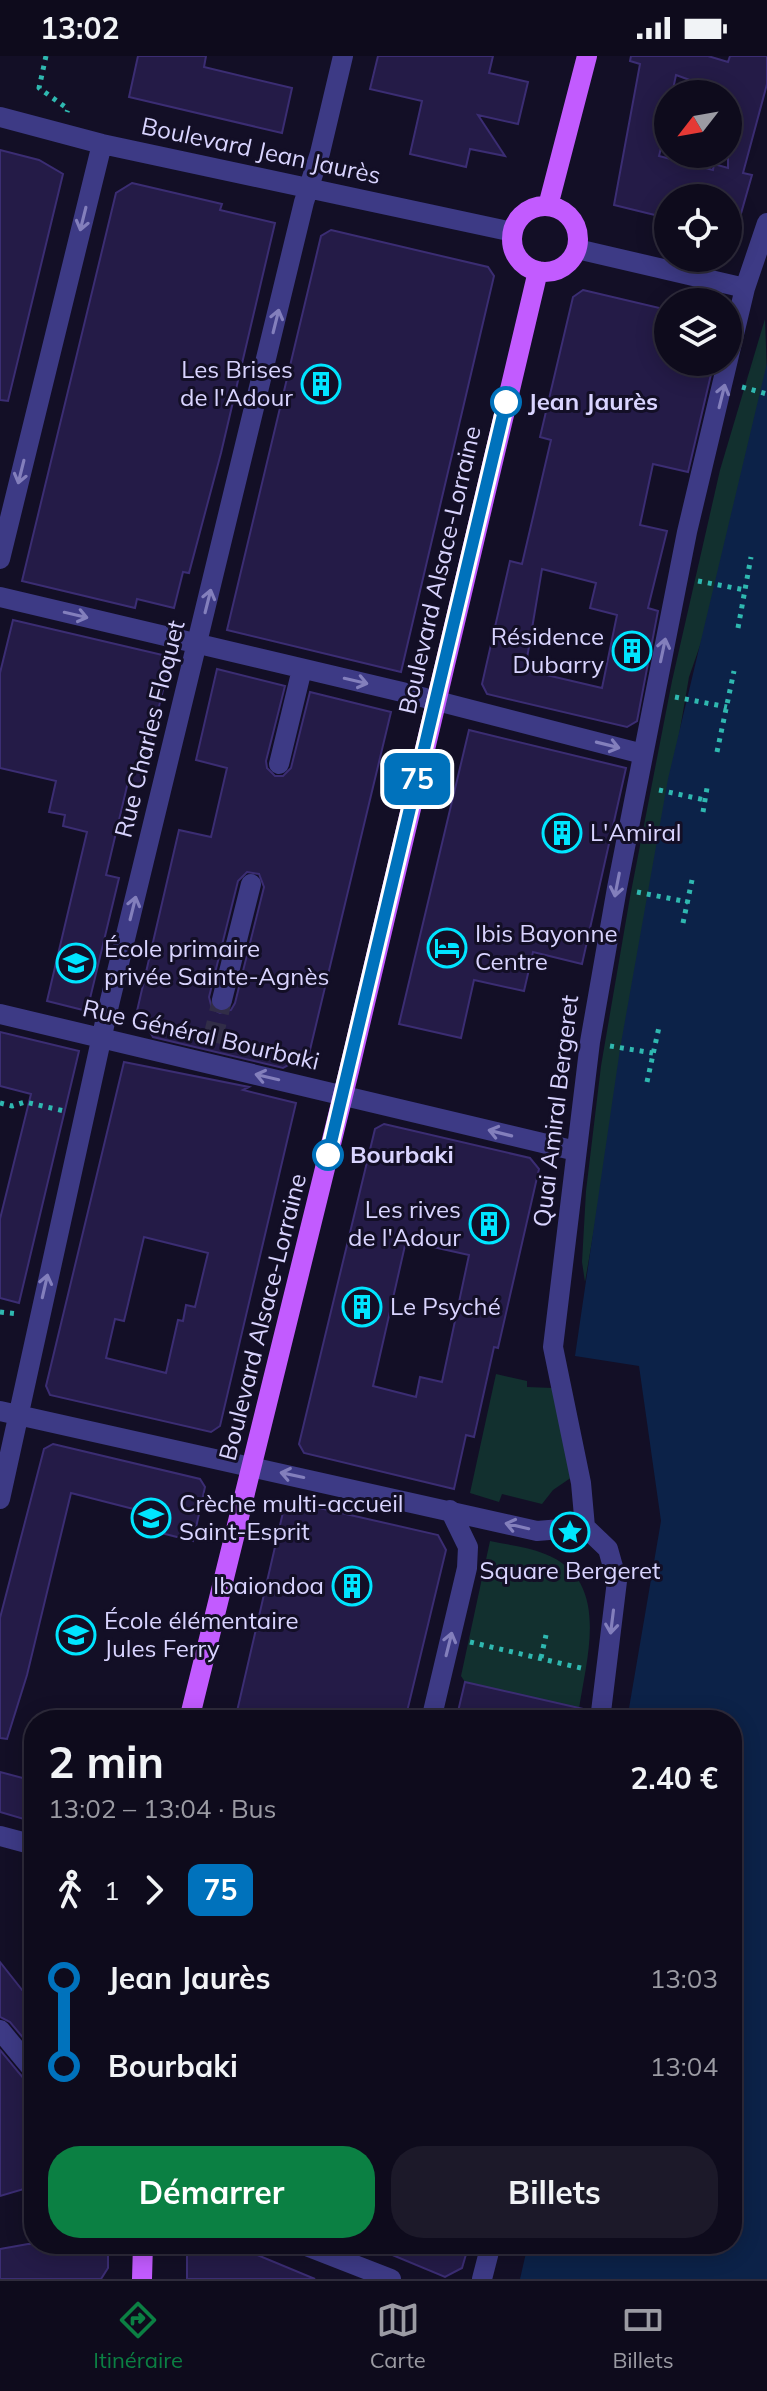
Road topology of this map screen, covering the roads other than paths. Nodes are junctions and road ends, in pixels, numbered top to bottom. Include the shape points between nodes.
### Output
1 (343, 56) edge
2 (587, 56) edge
3 (0, 117) edge
4 (102, 144) junction
5 (308, 186) junction
6 (548, 206) junction
7 (767, 223) edge
8 (513, 232) junction
9 (577, 249) junction
10 (538, 271) junction
11 (745, 288) junction
12 (0, 559) edge
13 (0, 597) edge
14 (197, 645) junction
15 (302, 669) junction
16 (435, 700) junction
17 (643, 754) junction
18 (279, 764) dead end
19 (251, 884) dead end
20 (222, 1000) tunnel mouth
21 (0, 1014) edge
22 (101, 1038) junction
23 (212, 1042) tunnel mouth
24 (207, 1063) junction
25 (343, 1096) junction
26 (576, 1151) junction
27 (10, 1414) edge
28 (253, 1468) junction
29 (0, 1499) edge
30 (450, 1510) junction
31 (585, 1527) junction
32 (192, 1710) edge
33 (433, 1710) edge
34 (601, 1710) edge
35 (0, 1836) edge
36 (24, 1842) edge
37 (0, 2030) edge
38 (24, 2059) edge
39 (143, 2254) edge
40 (329, 2254) edge
41 (488, 2254) edge
42 (142, 2279) edge
43 (391, 2279) edge
44 (482, 2279) edge

1 - 5 street, Rue Charles Floquet
2 - 6 main road
3 - 4 street, Boulevard Jean Jaurès
4 - 5 street, Boulevard Jean Jaurès
4 -> 12 street
5 - 8 street, Boulevard Jean Jaurès
14 -> 5 street, Rue Charles Floquet
6 - 8 main road via 525,212
6 - 9 main road via 573,222
7 - 11 street, Quai Amiral Bergeret
8 - 10 main road via 515,253
9 - 10 main road via 565,266
9 - 11 street
10 - 16 main road, Boulevard Alsace-Lorraine
17 -> 11 street, Quai Amiral Bergeret
13 -> 14 street
14 - 15 street
22 -> 14 street, Rue Charles Floquet
15 -> 16 street
15 - 18 street
16 -> 17 street
16 - 25 main road, Boulevard Alsace-Lorraine
17 -> 26 street, Quai Amiral Bergeret via 590,1042
19 - 20 street
21 - 22 street, Rue Général Bourbaki
22 - 24 street, Rue Général Bourbaki
27 -> 22 street, Rue Charles Floquet via 28,1362
23 - 24 street
25 -> 24 street, Rue Général Bourbaki
26 -> 25 street, Rue Général Bourbaki
25 - 28 main road, Boulevard Alsace-Lorraine
26 - 31 street, Quai Amiral Bergeret via 553,1347
27 - 28 street
27 - 29 street, Rue Charles Floquet
30 -> 28 street
28 - 32 main road, Boulevard Alsace-Lorraine
31 -> 30 street via 537,1531
33 -> 30 street via 467,1568 468,1547
31 -> 34 street via 608,1549 617,1581
35 - 36 street
37 - 38 street
39 - 42 main road
40 - 43 street
41 - 44 street

